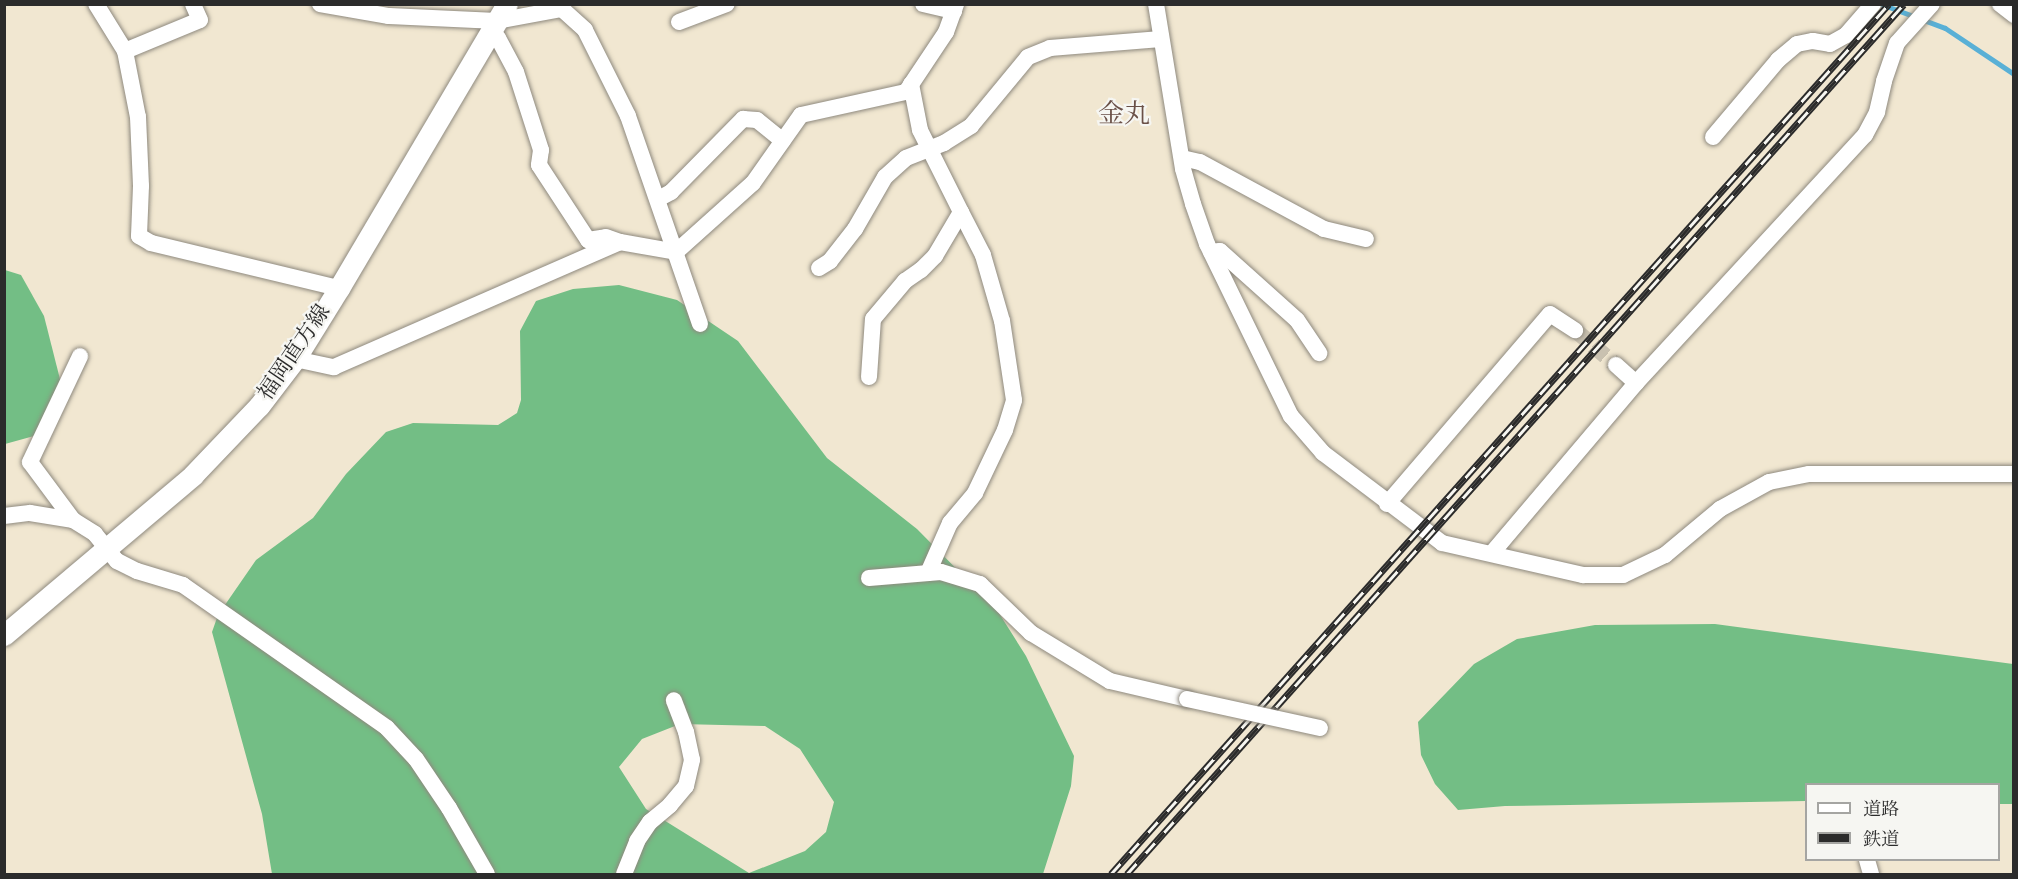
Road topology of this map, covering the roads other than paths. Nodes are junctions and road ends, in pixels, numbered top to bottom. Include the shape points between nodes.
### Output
1 (96, 4) edge
2 (193, 4) edge
3 (320, 4) edge
4 (727, 4) edge
5 (923, 4) edge
6 (1156, 4) edge
7 (1873, 4) edge
8 (1932, 4) edge
9 (2001, 4) edge
10 (562, 7) edge
11 (955, 8) edge
12 (2013, 15) edge
13 (498, 19) edge
14 (680, 22) dead end
15 (1161, 39) junction
16 (125, 51) junction
17 (911, 84) junction
18 (1713, 137) dead end
19 (783, 141) junction
20 (930, 148) junction
21 (1182, 158) junction
22 (658, 199) junction
23 (961, 212) junction
24 (1366, 238) dead end
25 (620, 242) junction
26 (676, 252) junction
27 (1211, 252) junction
28 (819, 268) dead end
29 (339, 288) junction
30 (700, 324) dead end
31 (1575, 330) tunnel mouth
32 (1319, 353) dead end
33 (80, 356) dead end
34 (295, 359) junction
35 (1616, 365) tunnel mouth
36 (869, 377) dead end
37 (1636, 383) junction
38 (2013, 474) edge
39 (1387, 504) junction
40 (4, 516) edge
41 (74, 520) junction
42 (105, 549) junction
43 (1492, 553) junction
44 (928, 573) junction
45 (869, 578) dead end
46 (4, 635) edge
47 (674, 699) dead end
48 (1320, 728) dead end
49 (487, 874) edge
50 (624, 874) edge

1 - 16 street
2 - 16 street via 200,20
3 - 13 street via 389,16
4 - 14 street
5 - 11 street
6 - 15 street
7 - 18 street via 1846,35 1830,44 1797,44 1778,60
8 - 37 street via 1898,43 1877,112 1865,135
9 - 12 street
10 - 13 street
10 - 22 street via 585,30 628,116
11 - 17 street via 946,33
13 - 25 street via 498,38 516,72 541,150 538,165 588,240 606,237
13 - 29 main road, 福岡直方線
15 - 20 street via 1050,48 1028,57 971,126
15 - 21 street
16 - 29 street via 138,117 139,236 151,243
17 - 19 street via 906,92 801,116
17 - 20 street via 920,130
19 - 22 street via 757,120 743,118 671,192
19 - 26 street via 753,183
20 - 23 street
20 - 28 street via 906,158 885,177 855,229 830,261
21 - 24 street via 1200,162 1324,229
21 - 27 street via 1192,204
22 - 26 street
23 - 36 street via 934,256 905,281 873,319
23 - 44 street via 983,255 1002,321 1014,400 975,493 950,523
25 - 26 street
25 - 34 street via 334,367
26 - 30 street
27 - 32 street via 1220,251 1297,320
27 - 39 street via 1291,416 1323,453
29 - 34 main road, 福岡直方線
31 - 39 street via 1550,314
33 - 41 street via 30,462
34 - 42 main road, 福岡直方線 via 227,442
35 - 37 street
37 - 43 street
38 - 43 street via 1809,474 1769,482 1720,509 1665,555 1623,575 1583,575
39 - 43 street via 1442,543
40 - 41 street via 30,513
41 - 42 street via 95,534
42 - 46 main road, 福岡直方線
42 - 49 street via 117,561 137,571 183,585 387,728 429,778
44 - 45 street
44 - 48 street, bridge via 941,572 980,584 1030,633 1110,681
47 - 50 street via 692,760 686,786 636,841

